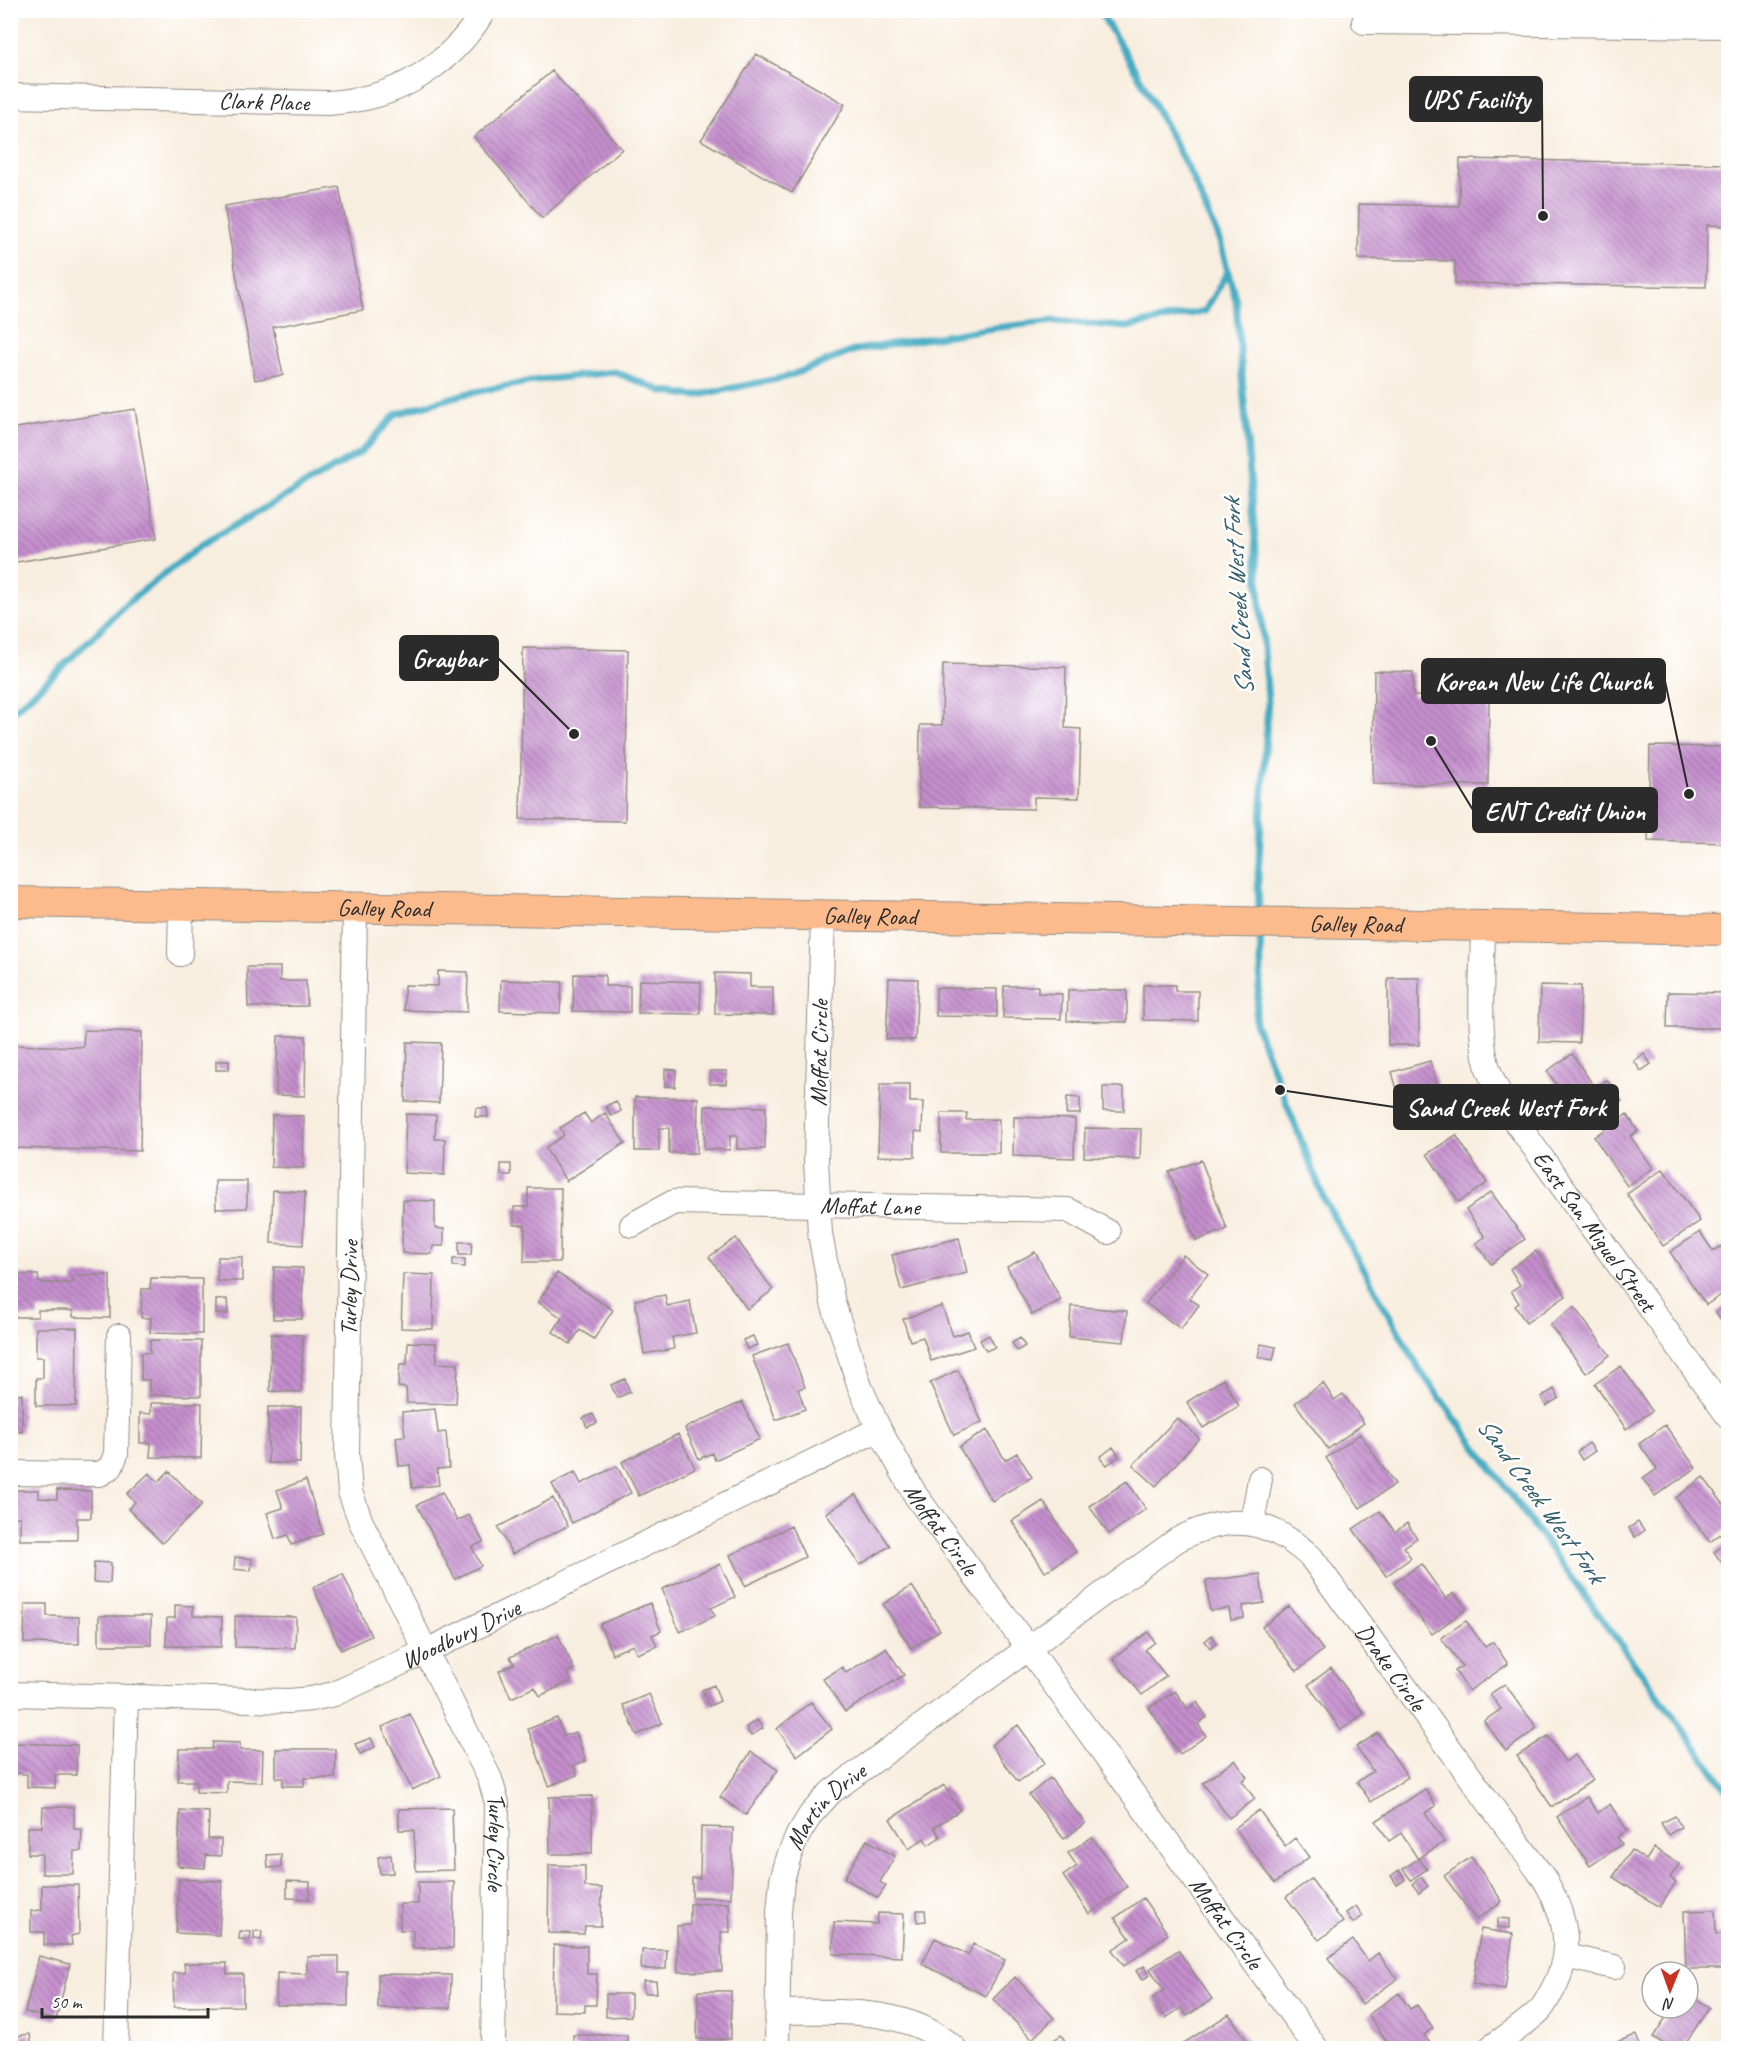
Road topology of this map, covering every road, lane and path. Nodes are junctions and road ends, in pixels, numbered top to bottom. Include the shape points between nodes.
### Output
1 (484, 10) edge
2 (1364, 22) dead end
3 (1728, 26) edge
4 (10, 96) edge
5 (10, 902) edge
6 (181, 904) junction
7 (355, 907) junction
8 (822, 915) junction
9 (1483, 927) junction
10 (1728, 930) edge
11 (180, 954) dead end
12 (819, 1205) junction
13 (632, 1225) dead end
14 (1108, 1232) dead end
15 (119, 1336) dead end
16 (1728, 1416) edge
17 (879, 1429) junction
18 (10, 1473) edge
19 (1260, 1479) dead end
20 (1252, 1524) junction
21 (1029, 1649) junction
22 (427, 1651) junction
23 (10, 1695) edge
24 (126, 1697) junction
25 (1565, 1956) junction
26 (1614, 1967) dead end
27 (778, 2012) junction
28 (117, 2049) edge
29 (494, 2049) edge
30 (777, 2049) edge
31 (954, 2049) edge
32 (1317, 2049) edge
33 (1490, 2049) edge

1 - 4 street, Clark Place via 447,57 420,75 362,99 328,103
2 - 3 street
5 - 6 main road, Galley Road
6 - 7 main road, Galley Road
6 - 11 street
7 - 8 main road, Galley Road
7 - 22 street, Turley Drive via 347,1454 350,1491 361,1522
8 - 9 main road, Galley Road
8 - 12 street, Moffat Circle via 816,1161
9 - 10 main road, Galley Road
9 - 16 street, East San Miguel Street via 1482,1034 1488,1069 1499,1095
12 - 13 street, Moffat Lane via 674,1202
12 - 14 street, Moffat Lane via 1068,1210
12 - 17 street, Moffat Circle via 820,1234 833,1303 860,1387
15 - 18 street via 116,1454 111,1467 100,1474
17 - 21 street, Moffat Circle via 916,1496
17 - 22 street, Woodbury Drive
19 - 20 street
20 - 21 street, Drake Circle via 1224,1522 1177,1540
20 - 25 street, Drake Circle via 1292,1540 1311,1557 1545,1880 1564,1925
21 - 27 street, Martin Drive via 831,1792 811,1814 789,1856 782,1880
21 - 32 street, Moffat Circle
22 - 24 street, Woodbury Drive via 334,1694 311,1699
22 - 29 street, Turley Circle via 490,1779 496,1803
23 - 24 street, Woodbury Drive
24 - 28 street
25 - 26 street
25 - 33 street, Drake Circle via 1557,1983 1542,2007
27 - 30 street, Martin Drive
27 - 31 street via 889,2016 919,2027

